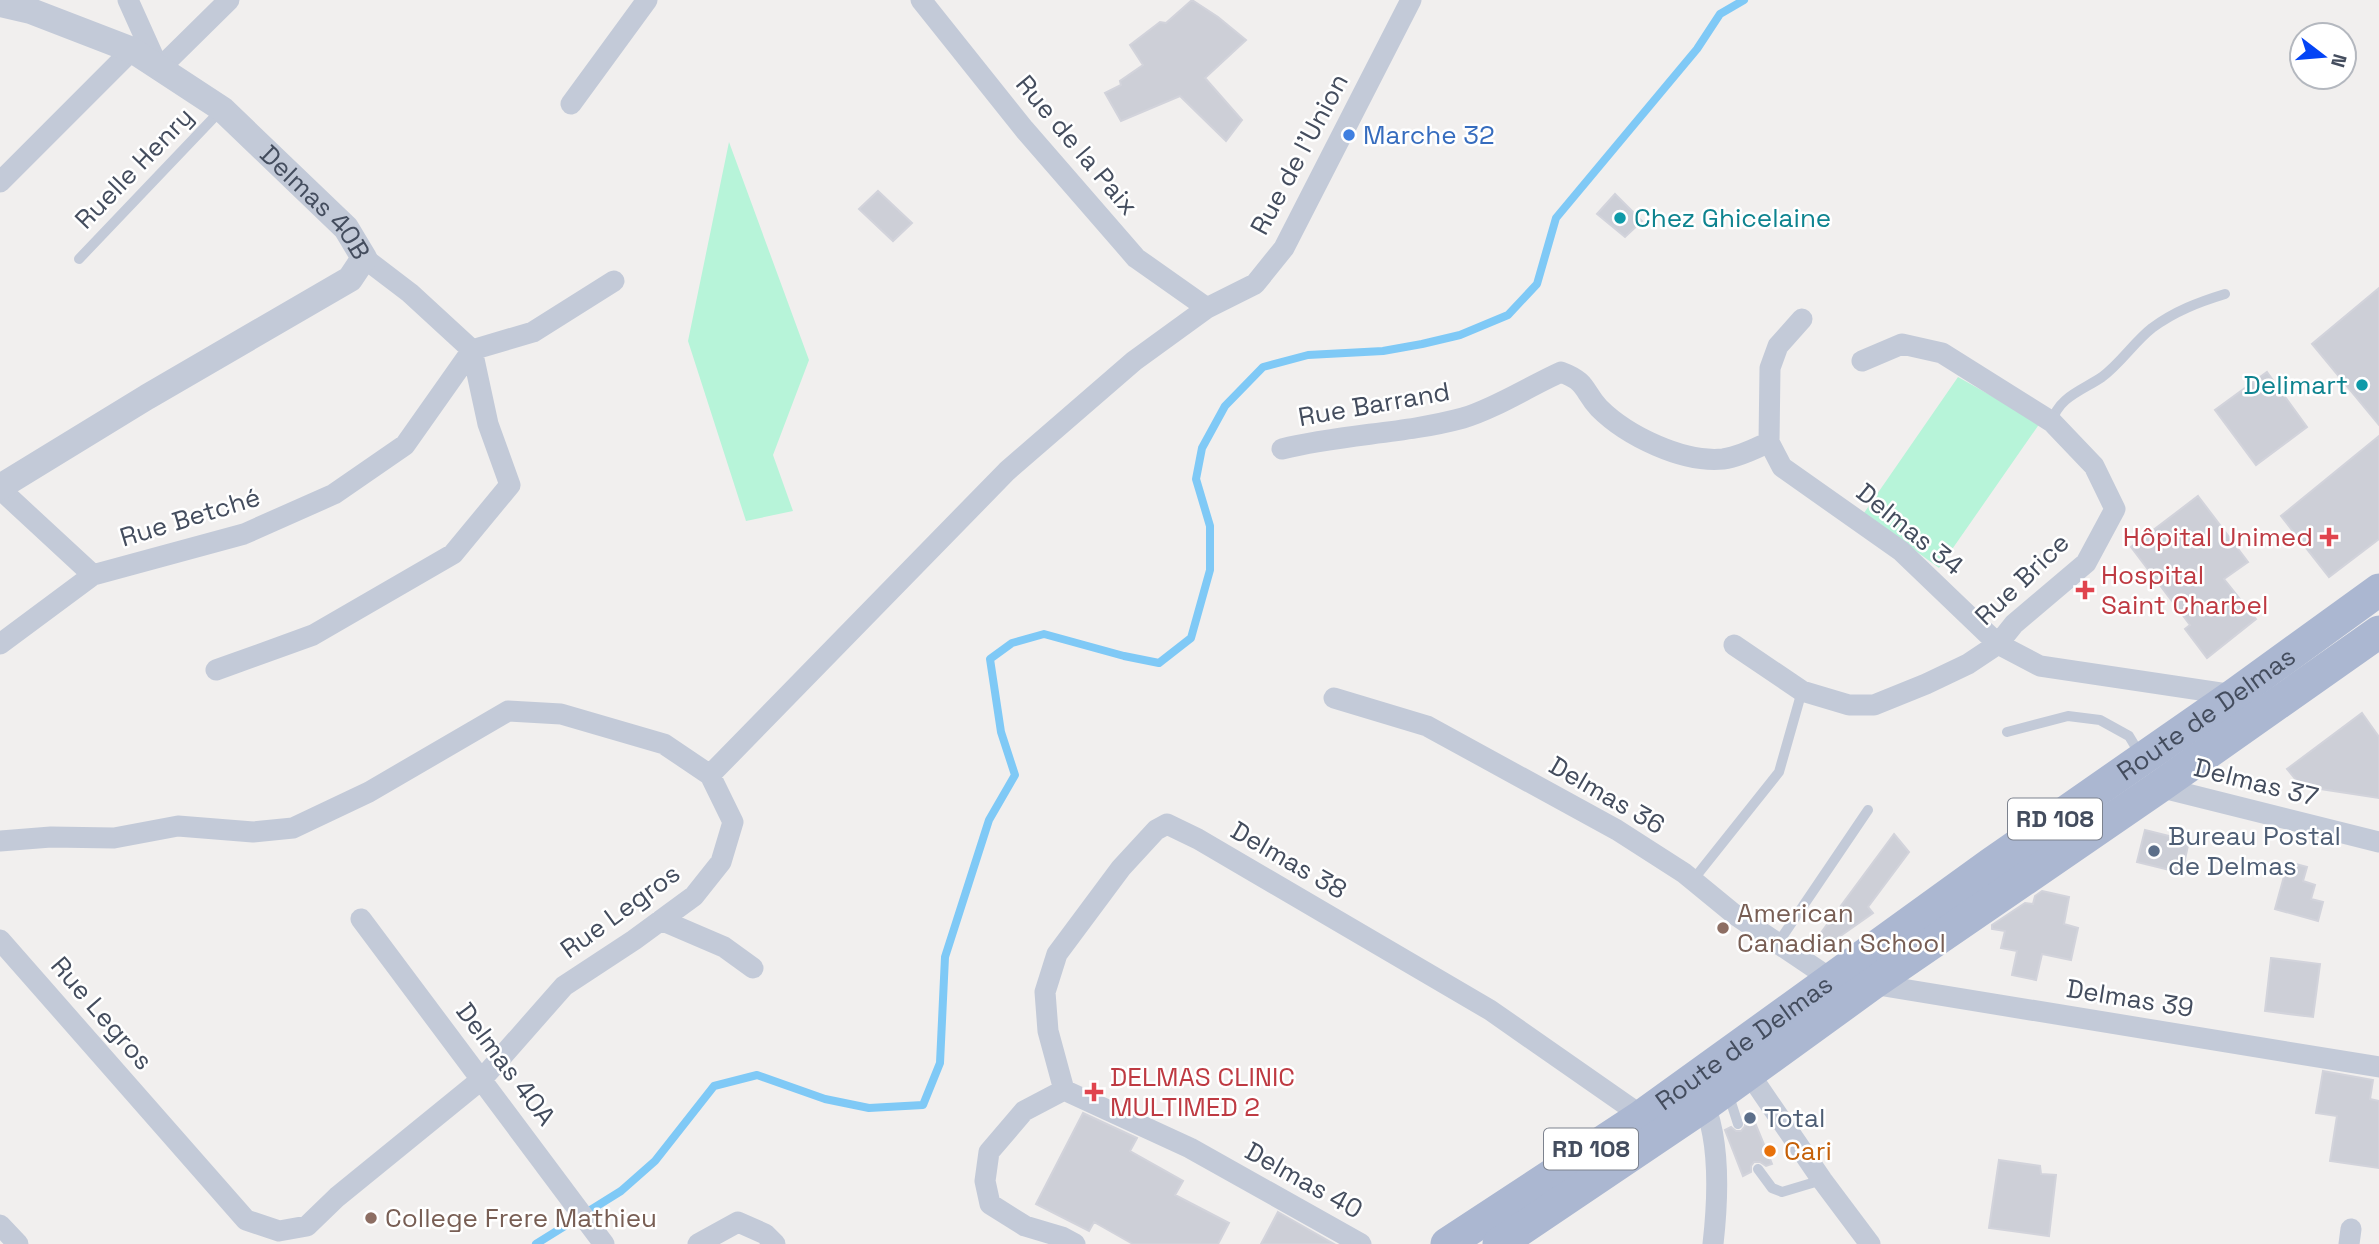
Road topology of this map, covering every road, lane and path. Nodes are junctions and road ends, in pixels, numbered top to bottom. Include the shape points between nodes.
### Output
1 (128, 0) edge
2 (229, 0) edge
3 (647, 0) edge
4 (921, 0) edge
5 (1410, 0) edge
6 (0, 4) edge
7 (132, 50) junction
8 (159, 69) junction
9 (571, 104) dead end
10 (222, 109) junction
11 (0, 182) edge
12 (364, 258) junction
13 (79, 259) dead end
14 (614, 281) dead end
15 (2225, 294) dead end
16 (1208, 308) junction
17 (1802, 320) dead end
18 (472, 350) junction
19 (1862, 361) dead end
20 (2052, 422) junction
21 (1769, 442) junction
22 (1282, 449) dead end
23 (0, 488) edge
24 (93, 575) junction
25 (2379, 590) edge
26 (2379, 632) edge
27 (0, 644) edge
28 (1998, 644) junction
29 (1734, 645) dead end
30 (216, 670) dead end
31 (1802, 691) junction
32 (2234, 695) junction
33 (1334, 698) dead end
34 (2007, 732) dead end
35 (2142, 758) junction
36 (710, 775) junction
37 (2160, 787) junction
38 (1868, 810) dead end
39 (0, 841) edge
40 (2379, 842) edge
41 (1693, 880) junction
42 (361, 919) dead end
43 (661, 920) junction
44 (0, 940) edge
45 (1777, 943) junction
46 (752, 968) dead end
47 (1830, 979) junction
48 (1872, 984) junction
49 (2379, 1067) edge
50 (482, 1079) junction
51 (1721, 1080) junction
52 (1064, 1090) junction
53 (1642, 1116) junction
54 (1738, 1124) dead end
55 (1758, 1169) dead end
56 (1822, 1181) junction
57 (0, 1225) edge
58 (18, 1244) edge
59 (604, 1244) edge
60 (698, 1244) edge
61 (775, 1244) edge
62 (1075, 1244) edge
63 (1361, 1244) edge
64 (1447, 1244) edge
65 (1499, 1244) edge
66 (1713, 1244) edge
67 (1870, 1244) edge

1 - 8 street
2 - 8 street
3 - 9 street
4 - 16 street, Rue de la Paix via 1024,130 1136,258
5 - 16 street, Rue de l'Union via 1284,248 1255,284
6 - 7 street, Delmas 40B via 31,11
7 - 8 street, Delmas 40B
7 - 11 street
8 - 10 street, Delmas 40B
10 - 12 street, Delmas 40B via 346,228
10 - 13 lane, Ruelle Henry
12 - 18 street
12 - 23 street, Delmas 40B via 350,279
14 - 18 street via 533,332
15 - 20 lane via 2189,305 2152,328 2104,376 2055,410
16 - 36 street, Rue de l'Union via 1134,361 1007,471
17 - 21 street via 1778,346 1770,368
18 - 24 street, Rue Betché via 405,445 334,494 244,534
18 - 30 street via 488,425 510,485 453,554 313,635
19 - 20 street, Rue Brice via 1902,344 1941,353
20 - 28 street, Rue Brice via 2094,467 2115,509 2086,563 2014,624
21 - 22 street, Rue Barrand via 1723,459 1664,450 1614,422 1587,388 1561,372 1465,418
21 - 28 street, Delmas 34 via 1782,467 1901,551
23 - 24 street, Rue Betché
24 - 27 street
25 - 32 main road, Route de Delmas / RD 108
26 - 37 main road, Route de Delmas / RD 108
28 - 31 street, Rue Brice via 1968,664 1874,705 1849,705
28 - 32 street, Delmas 34 via 2040,666
29 - 31 street, Rue Brice
31 - 41 lane via 1779,772
32 - 35 main road, Route de Delmas / RD 108
33 - 41 street, Delmas 36 via 1427,726 1617,830
34 - 35 lane via 2068,716 2100,720 2129,736
35 - 37 street
35 - 47 main road, Route de Delmas / RD 108
36 - 39 street, Rue Legros via 664,744 561,714 508,711 369,793 293,828 253,832 178,826 114,838
36 - 43 street, Rue Legros via 733,822 721,862 694,896
37 - 40 street, Delmas 37
37 - 48 main road, Route de Delmas / RD 108
38 - 45 lane
41 - 45 street, Delmas 36
42 - 50 street, Delmas 40A
43 - 46 street via 724,947
43 - 50 street, Rue Legros via 564,986
44 - 50 street, Rue Legros via 246,1220 279,1231 307,1226
45 - 47 street, Delmas 36
47 - 48 street, Delmas 39
47 - 51 main road, Route de Delmas / RD 108
48 - 49 street, Delmas 39
48 - 51 main road, Route de Delmas / RD 108
50 - 59 street, Delmas 40A
51 - 53 main road, Route de Delmas / RD 108
51 - 54 lane
51 - 56 street
51 - 65 main road, Route de Delmas / RD 108
51 - 66 street via 1714,1151
52 - 53 street, Delmas 38 via 1048,1031 1045,992 1058,954 1121,868 1167,824 1490,1010
52 - 62 street via 1024,1111 989,1152 985,1181 990,1204 1025,1226
52 - 63 street, Delmas 40 via 1190,1148
53 - 64 main road, Route de Delmas / RD 108
55 - 56 lane via 1772,1188 1782,1192
56 - 67 street
57 - 58 street
60 - 61 street via 738,1222

